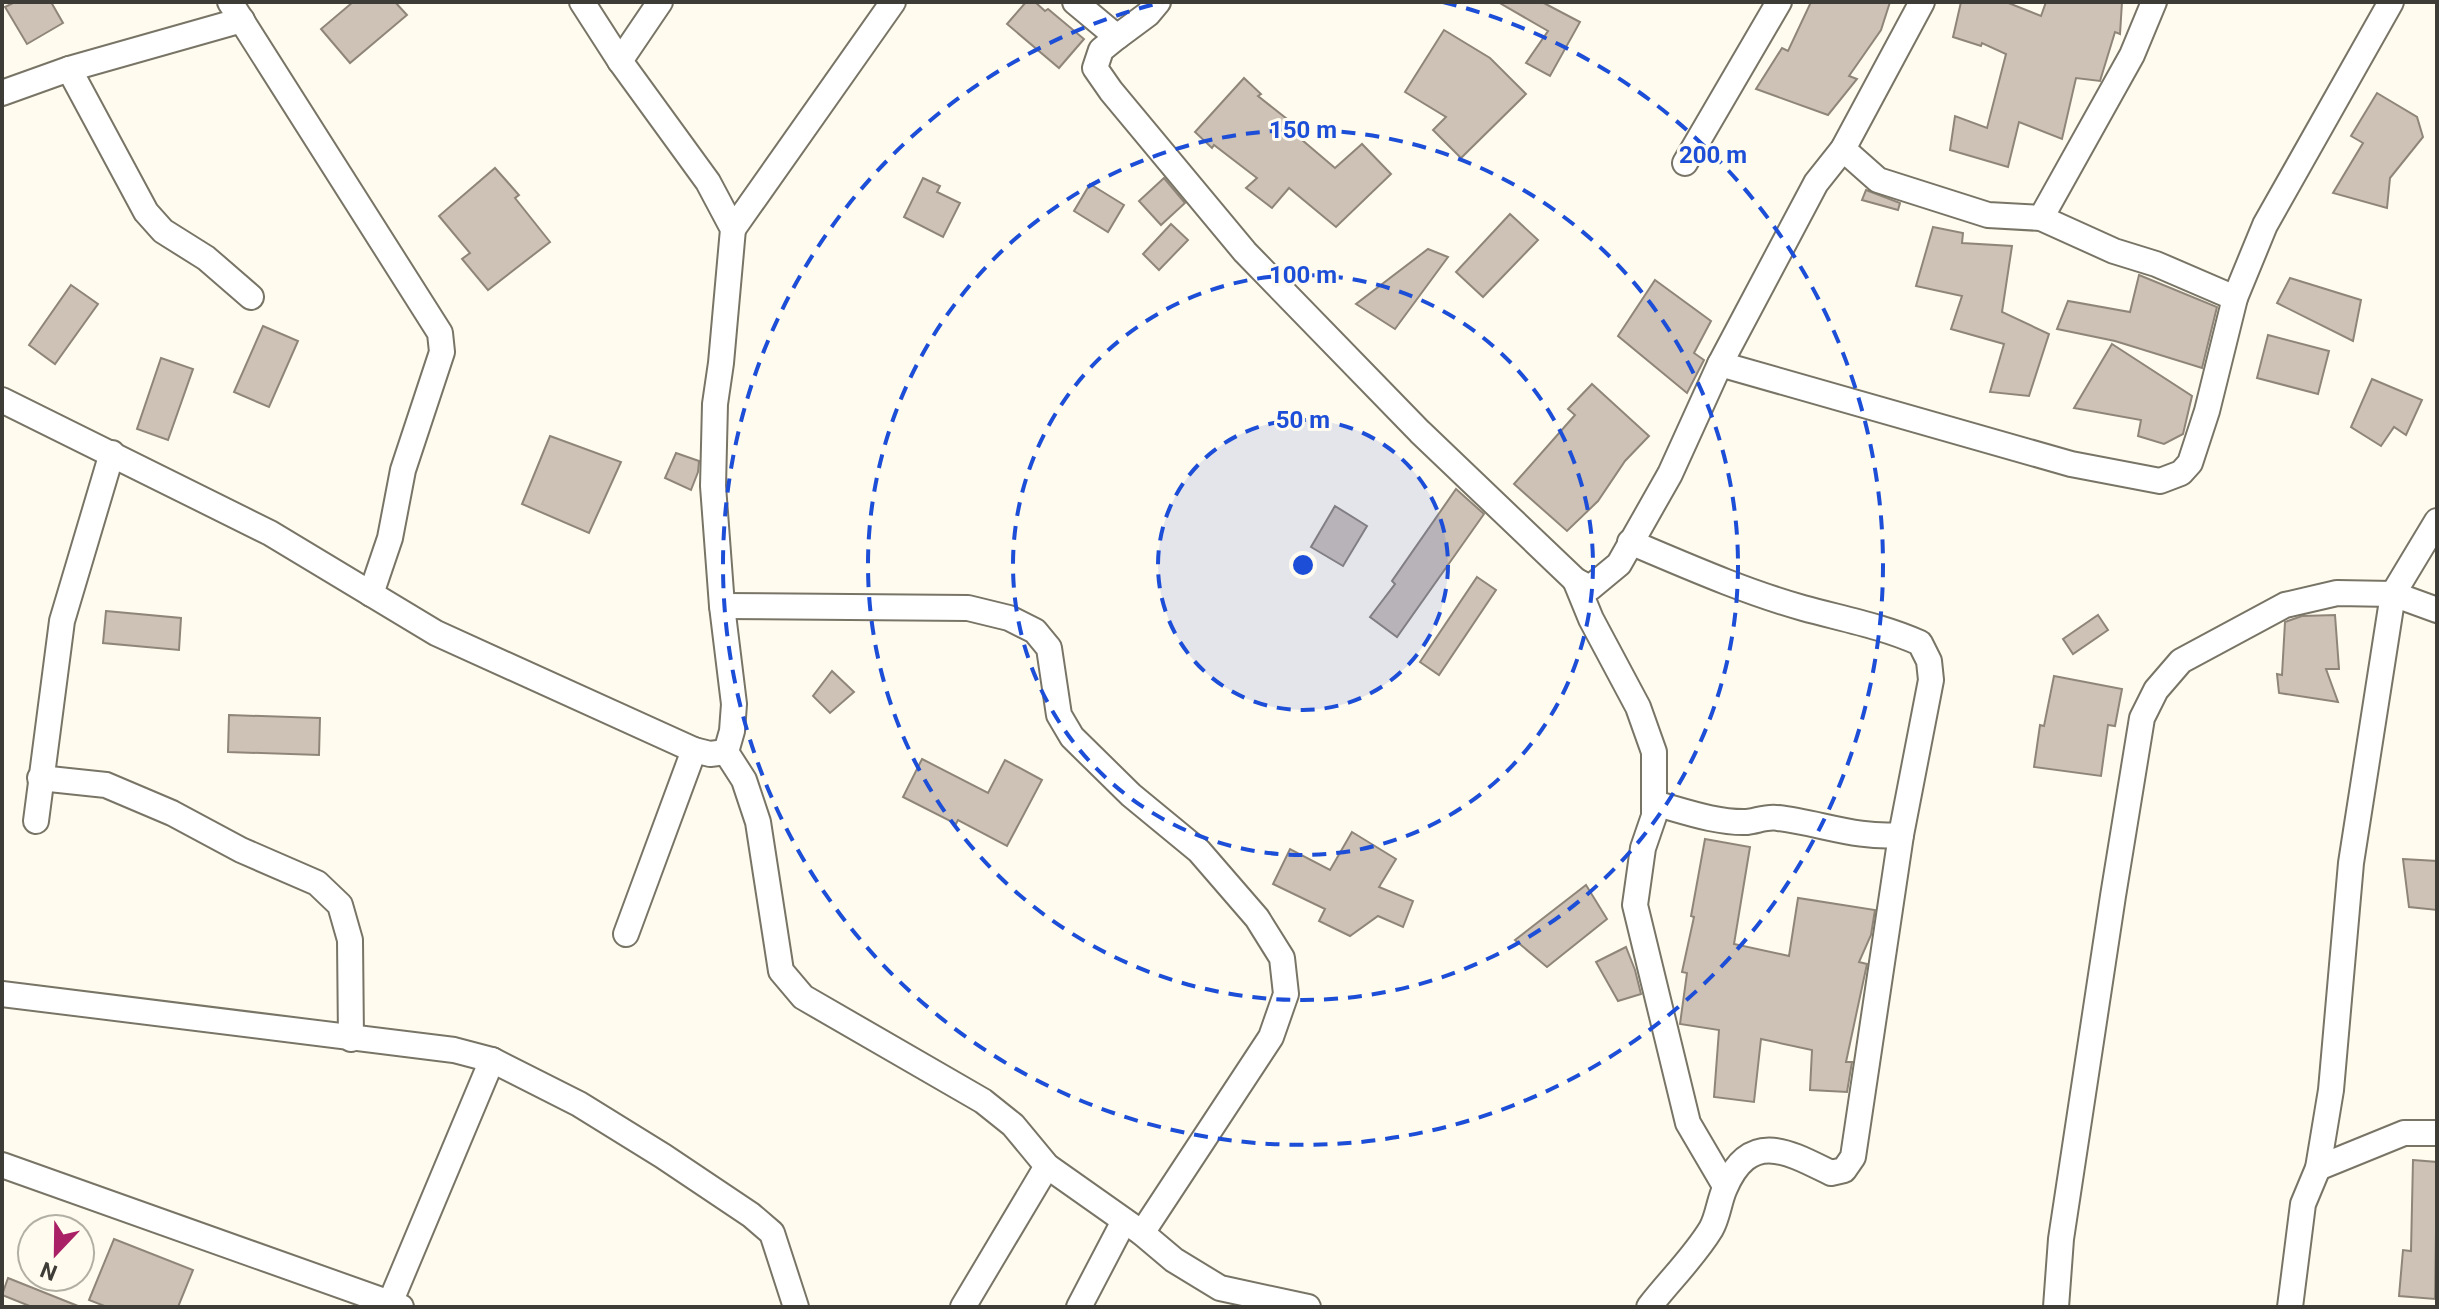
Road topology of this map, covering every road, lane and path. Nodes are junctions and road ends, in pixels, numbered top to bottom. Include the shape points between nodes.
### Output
1 (582, 2) edge
2 (660, 2) edge
3 (893, 2) edge
4 (1075, 2) edge
5 (1158, 2) edge
6 (1779, 2) edge
7 (1922, 2) edge
8 (2154, 2) edge
9 (2391, 2) edge
10 (236, 11) edge
11 (1117, 37) junction
12 (620, 61) junction
13 (69, 69) junction
14 (2, 93) edge
15 (1843, 149) junction
16 (1685, 163) dead end
17 (2041, 218) junction
18 (733, 229) junction
19 (251, 297) dead end
20 (2235, 298) junction
21 (1720, 364) junction
22 (2, 400) edge
23 (112, 453) junction
24 (2437, 521) edge
25 (1630, 542) junction
26 (1575, 580) junction
27 (371, 594) junction
28 (2393, 594) junction
29 (722, 606) junction
30 (2437, 610) edge
31 (694, 750) junction
32 (726, 752) junction
33 (40, 778) junction
34 (1654, 803) junction
35 (36, 821) dead end
36 (1901, 835) junction
37 (626, 934) dead end
38 (2, 994) edge
39 (351, 1039) junction
40 (492, 1060) junction
41 (2437, 1133) edge
42 (2, 1165) edge
43 (1047, 1166) junction
44 (2318, 1168) junction
45 (1725, 1186) junction
46 (1133, 1227) junction
47 (395, 1305) edge
48 (796, 1307) edge
49 (963, 1307) edge
50 (1079, 1307) edge
51 (1308, 1307) edge
52 (1649, 1307) edge
53 (2056, 1307) edge
54 (2290, 1307) edge

1 - 12 street
2 - 12 street
3 - 18 street
4 - 11 street
5 - 11 street
6 - 16 street
7 - 15 street
8 - 17 street via 2132,55
9 - 20 street via 2265,225
10 - 13 street
10 - 27 street via 440,333 442,352 403,470 390,538
11 - 26 street via 1101,50 1095,68 1245,252 1420,432
12 - 18 street via 708,182
13 - 14 street
13 - 19 street via 146,212 163,231 206,258
15 - 17 street via 1878,180 1988,215
15 - 21 street via 1816,183
17 - 20 street
18 - 29 street via 715,404 713,486
20 - 21 street via 2190,463 2160,481 2071,464
21 - 25 street via 1670,474
22 - 23 street
23 - 27 street via 270,533
23 - 33 street via 62,621
24 - 28 street
25 - 26 street via 1619,564 1590,588
25 - 36 street via 1712,577 1920,643 1931,680
26 - 34 street via 1644,722 1654,752
27 - 31 street via 436,633
28 - 30 street
28 - 44 street via 2351,863 2331,1090
28 - 53 street via 2337,593 2285,605 2181,661 2156,690 2142,718 2061,1239
29 - 32 street via 734,704
29 - 46 street via 968,608 1035,631 1049,648 1059,715 1072,737 1199,851 1257,918 1282,958 1286,994 1271,1037
31 - 32 street
31 - 37 street
32 - 43 street via 744,780 758,822 781,971 803,997 983,1101 1013,1125
33 - 35 street
33 - 39 street via 106,785 317,883 340,905 350,940
34 - 36 street via 1705,817 1746,822 1775,817 1879,837
34 - 45 street via 1635,905 1688,1123
36 - 45 street via 1853,1157 1844,1170 1831,1173 1771,1149 1754,1151
38 - 39 street
39 - 40 street via 454,1050
40 - 47 street
40 - 48 street via 579,1104 751,1215 772,1233
41 - 44 street via 2404,1133
42 - 47 street
43 - 46 street
43 - 49 street
44 - 54 street via 2303,1204
45 - 52 street via 1712,1228
46 - 50 street
46 - 51 street via 1220,1288

